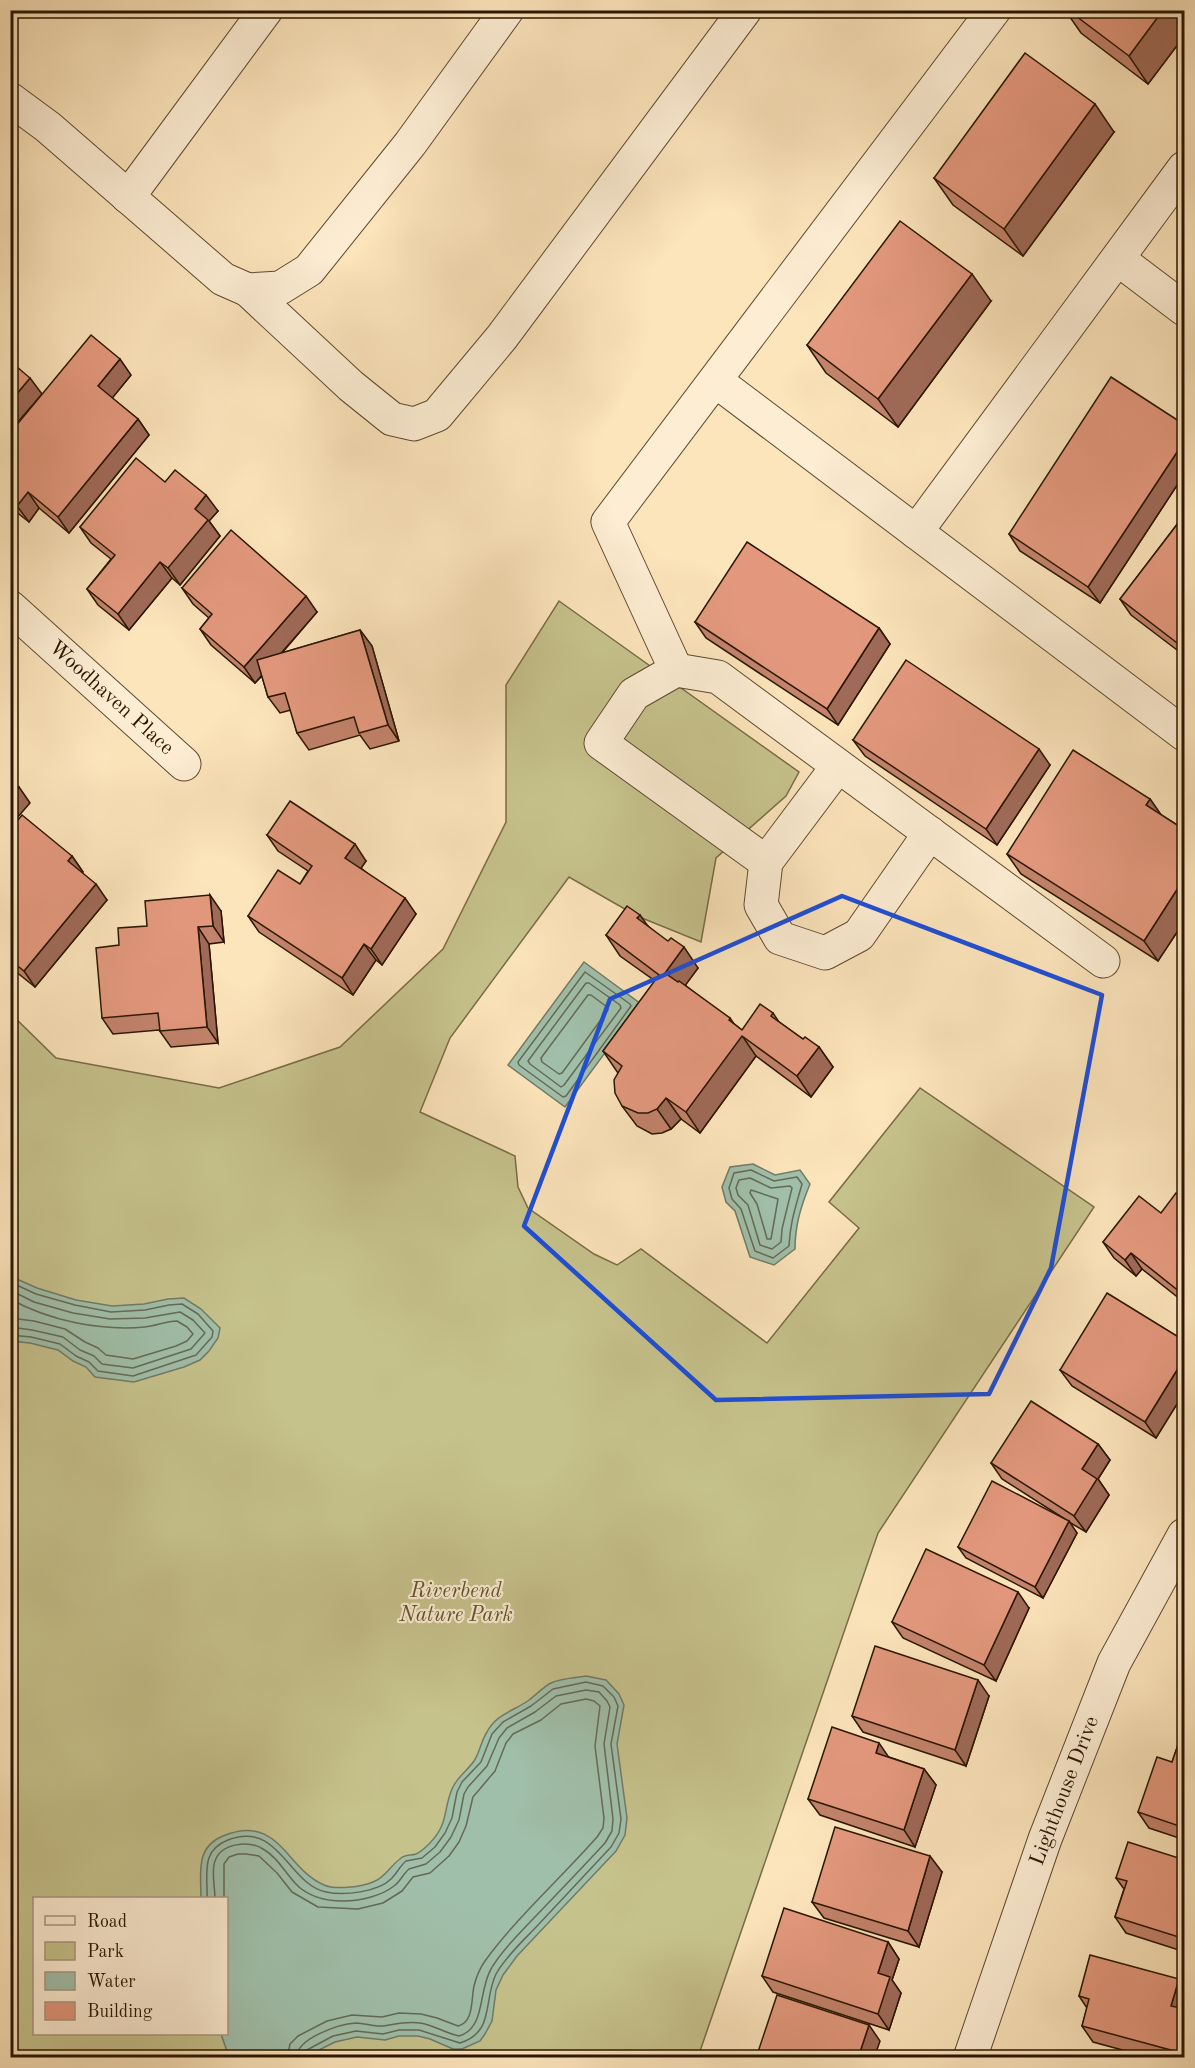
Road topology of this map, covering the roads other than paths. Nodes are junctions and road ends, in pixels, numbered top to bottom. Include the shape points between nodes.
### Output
1 (266, 10) edge
2 (507, 10) edge
3 (745, 10) edge
4 (994, 10) edge
5 (10, 99) edge
6 (1185, 168) edge
7 (128, 197) junction
8 (1118, 259) junction
9 (248, 290) junction
10 (1185, 309) edge
11 (716, 381) junction
12 (916, 532) junction
13 (10, 607) edge
14 (676, 670) junction
15 (1185, 734) edge
16 (184, 764) dead end
17 (838, 766) junction
18 (930, 833) junction
19 (766, 862) junction
20 (1103, 961) dead end
21 (1185, 1535) edge
22 (970, 2058) edge

1 - 7 street
2 - 9 street via 410,144 309,270 280,288
3 - 9 street via 502,337 436,415 414,424 392,419
4 - 11 street
5 - 7 street
6 - 8 street
7 - 9 street via 223,279
8 - 10 street
8 - 12 street
11 - 12 street
11 - 14 street via 608,522
12 - 15 street
13 - 16 street, Woodhaven Place
14 - 17 street via 718,677
14 - 19 street via 634,694 601,742
17 - 18 street
17 - 19 street
18 - 19 street via 859,935 825,953 780,938 761,905
18 - 20 street
21 - 22 street, Lighthouse Drive via 1114,1663 1045,1839

